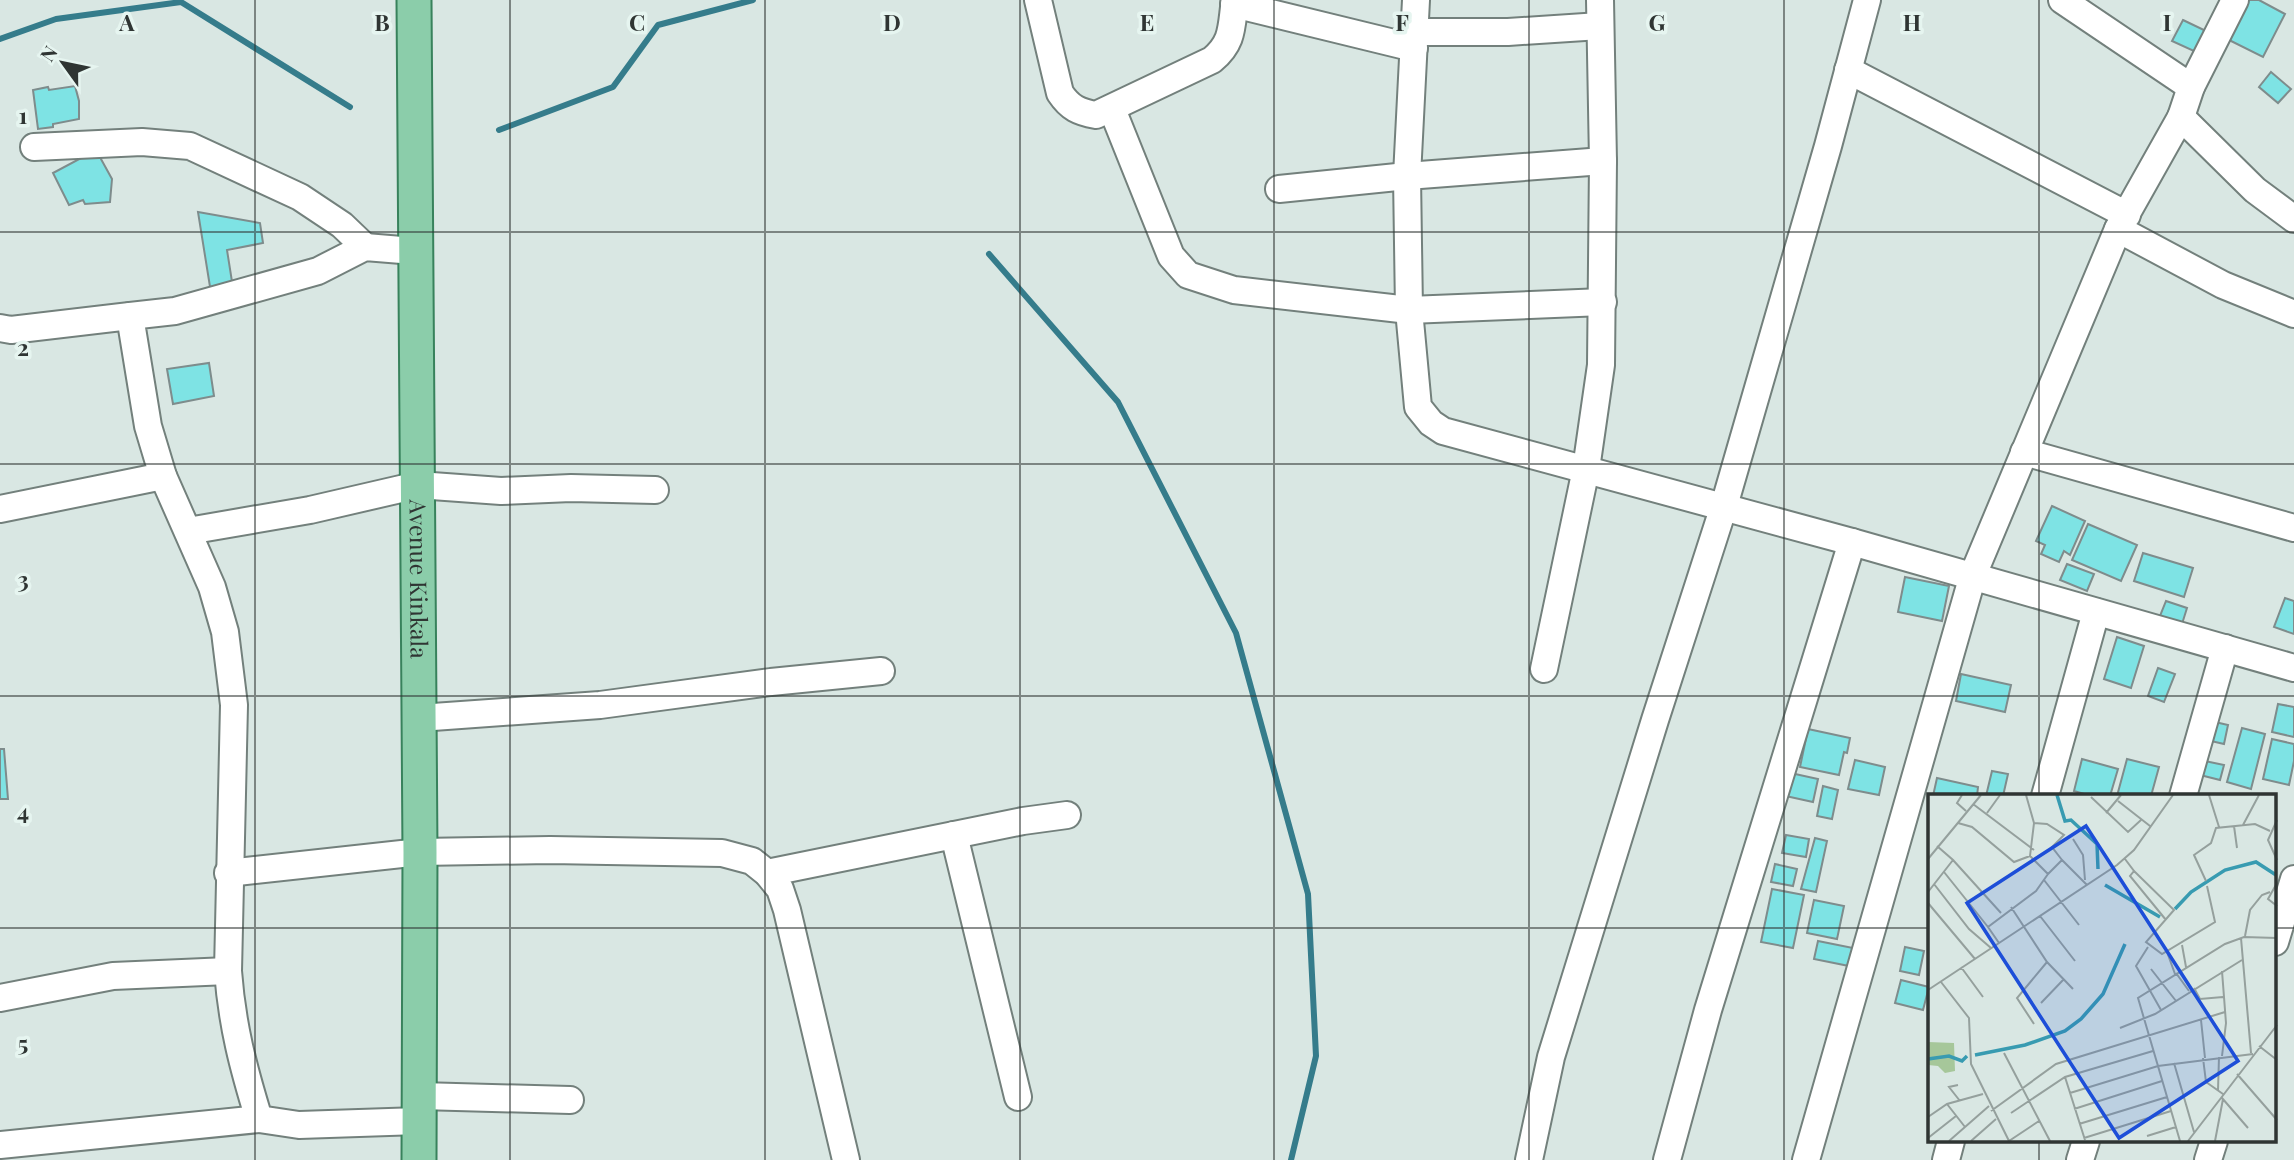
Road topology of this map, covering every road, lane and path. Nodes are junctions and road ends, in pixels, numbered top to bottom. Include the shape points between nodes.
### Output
1 (414, 0) edge
2 (1038, 0) edge
3 (1416, 0) edge
4 (1867, 0) edge
5 (2062, 0) edge
6 (2235, 0) edge
7 (1235, 2) edge
8 (1600, 13) edge
9 (1415, 40) junction
10 (1848, 70) junction
11 (2191, 86) junction
12 (1112, 109) junction
13 (2181, 117) junction
14 (34, 147) dead end
15 (1603, 161) junction
16 (1407, 176) junction
17 (1279, 189) dead end
18 (2294, 219) edge
19 (2122, 222) junction
20 (365, 247) junction
21 (414, 251) junction
22 (1603, 302) junction
23 (2291, 306) edge
24 (1409, 310) junction
25 (130, 316) junction
26 (0, 328) edge
27 (2024, 452) junction
28 (1586, 469) junction
29 (163, 476) junction
30 (418, 485) junction
31 (655, 490) dead end
32 (1724, 506) junction
33 (0, 509) edge
34 (2294, 528) edge
35 (188, 531) junction
36 (1852, 542) junction
37 (1973, 575) junction
38 (2096, 611) junction
39 (2225, 648) junction
40 (2294, 668) edge
41 (1544, 669) dead end
42 (881, 671) dead end
43 (419, 718) junction
44 (2046, 794) edge
45 (2184, 794) edge
46 (1067, 815) dead end
47 (954, 835) junction
48 (420, 852) junction
49 (228, 873) junction
50 (767, 873) junction
51 (2294, 879) edge
52 (2276, 939) edge
53 (228, 971) junction
54 (0, 998) edge
55 (1018, 1097) dead end
56 (570, 1100) dead end
57 (419, 1108) junction
58 (259, 1119) junction
59 (1951, 1142) edge
60 (2086, 1142) edge
61 (2214, 1142) edge
62 (0, 1145) edge
63 (419, 1160) edge
64 (846, 1160) edge
65 (1529, 1160) edge
66 (1667, 1160) edge
67 (1806, 1160) edge
68 (1946, 1160) edge
69 (2080, 1160) edge
70 (2208, 1160) edge

1 - 21 main road, Avenue Kinkala
2 - 12 street via 1060,93 1068,105 1096,115
3 - 9 street
4 - 10 street
5 - 11 street
6 - 11 street
7 - 9 street
7 - 12 street via 1225,49 1212,60
8 - 9 street via 1508,32
8 - 15 street
9 - 16 street
10 - 19 street
10 - 32 street
11 - 13 street
12 - 24 street via 1171,256 1188,275 1234,290
13 - 18 street via 2255,190
13 - 19 street
14 - 20 street via 142,142 190,146 300,197
15 - 16 street
15 - 22 street
16 - 17 street
16 - 24 street
19 - 23 street via 2223,285
19 - 27 street
20 - 21 street
20 - 25 street via 318,271 175,311
21 - 30 main road, Avenue Kinkala
22 - 24 street
22 - 28 street via 1601,365
24 - 28 street via 1418,407 1431,423 1443,431
25 - 26 street
25 - 29 street via 148,426
27 - 34 street
27 - 37 street
28 - 32 street
28 - 41 street
29 - 33 street
29 - 35 street
30 - 31 street via 501,491
30 - 35 street
30 - 43 main road, Avenue Kinkala
32 - 36 street
32 - 65 street via 1555,1044
35 - 49 street via 225,632 234,705
36 - 37 street
36 - 66 street via 1712,997
37 - 38 street
37 - 67 street
38 - 39 street
38 - 44 street
39 - 40 street
39 - 45 street
42 - 43 street via 600,705
43 - 48 main road, Avenue Kinkala
46 - 47 street
47 - 50 street
47 - 55 street
48 - 49 street
48 - 50 street via 722,853 752,861
48 - 57 main road, Avenue Kinkala
49 - 53 street
50 - 64 street via 787,910
51 - 52 street
53 - 54 street via 113,976
53 - 58 street via 240,1059
56 - 57 street
57 - 58 street via 299,1125
57 - 63 main road, Avenue Kinkala
58 - 62 street
59 - 68 street
60 - 69 street
61 - 70 street

